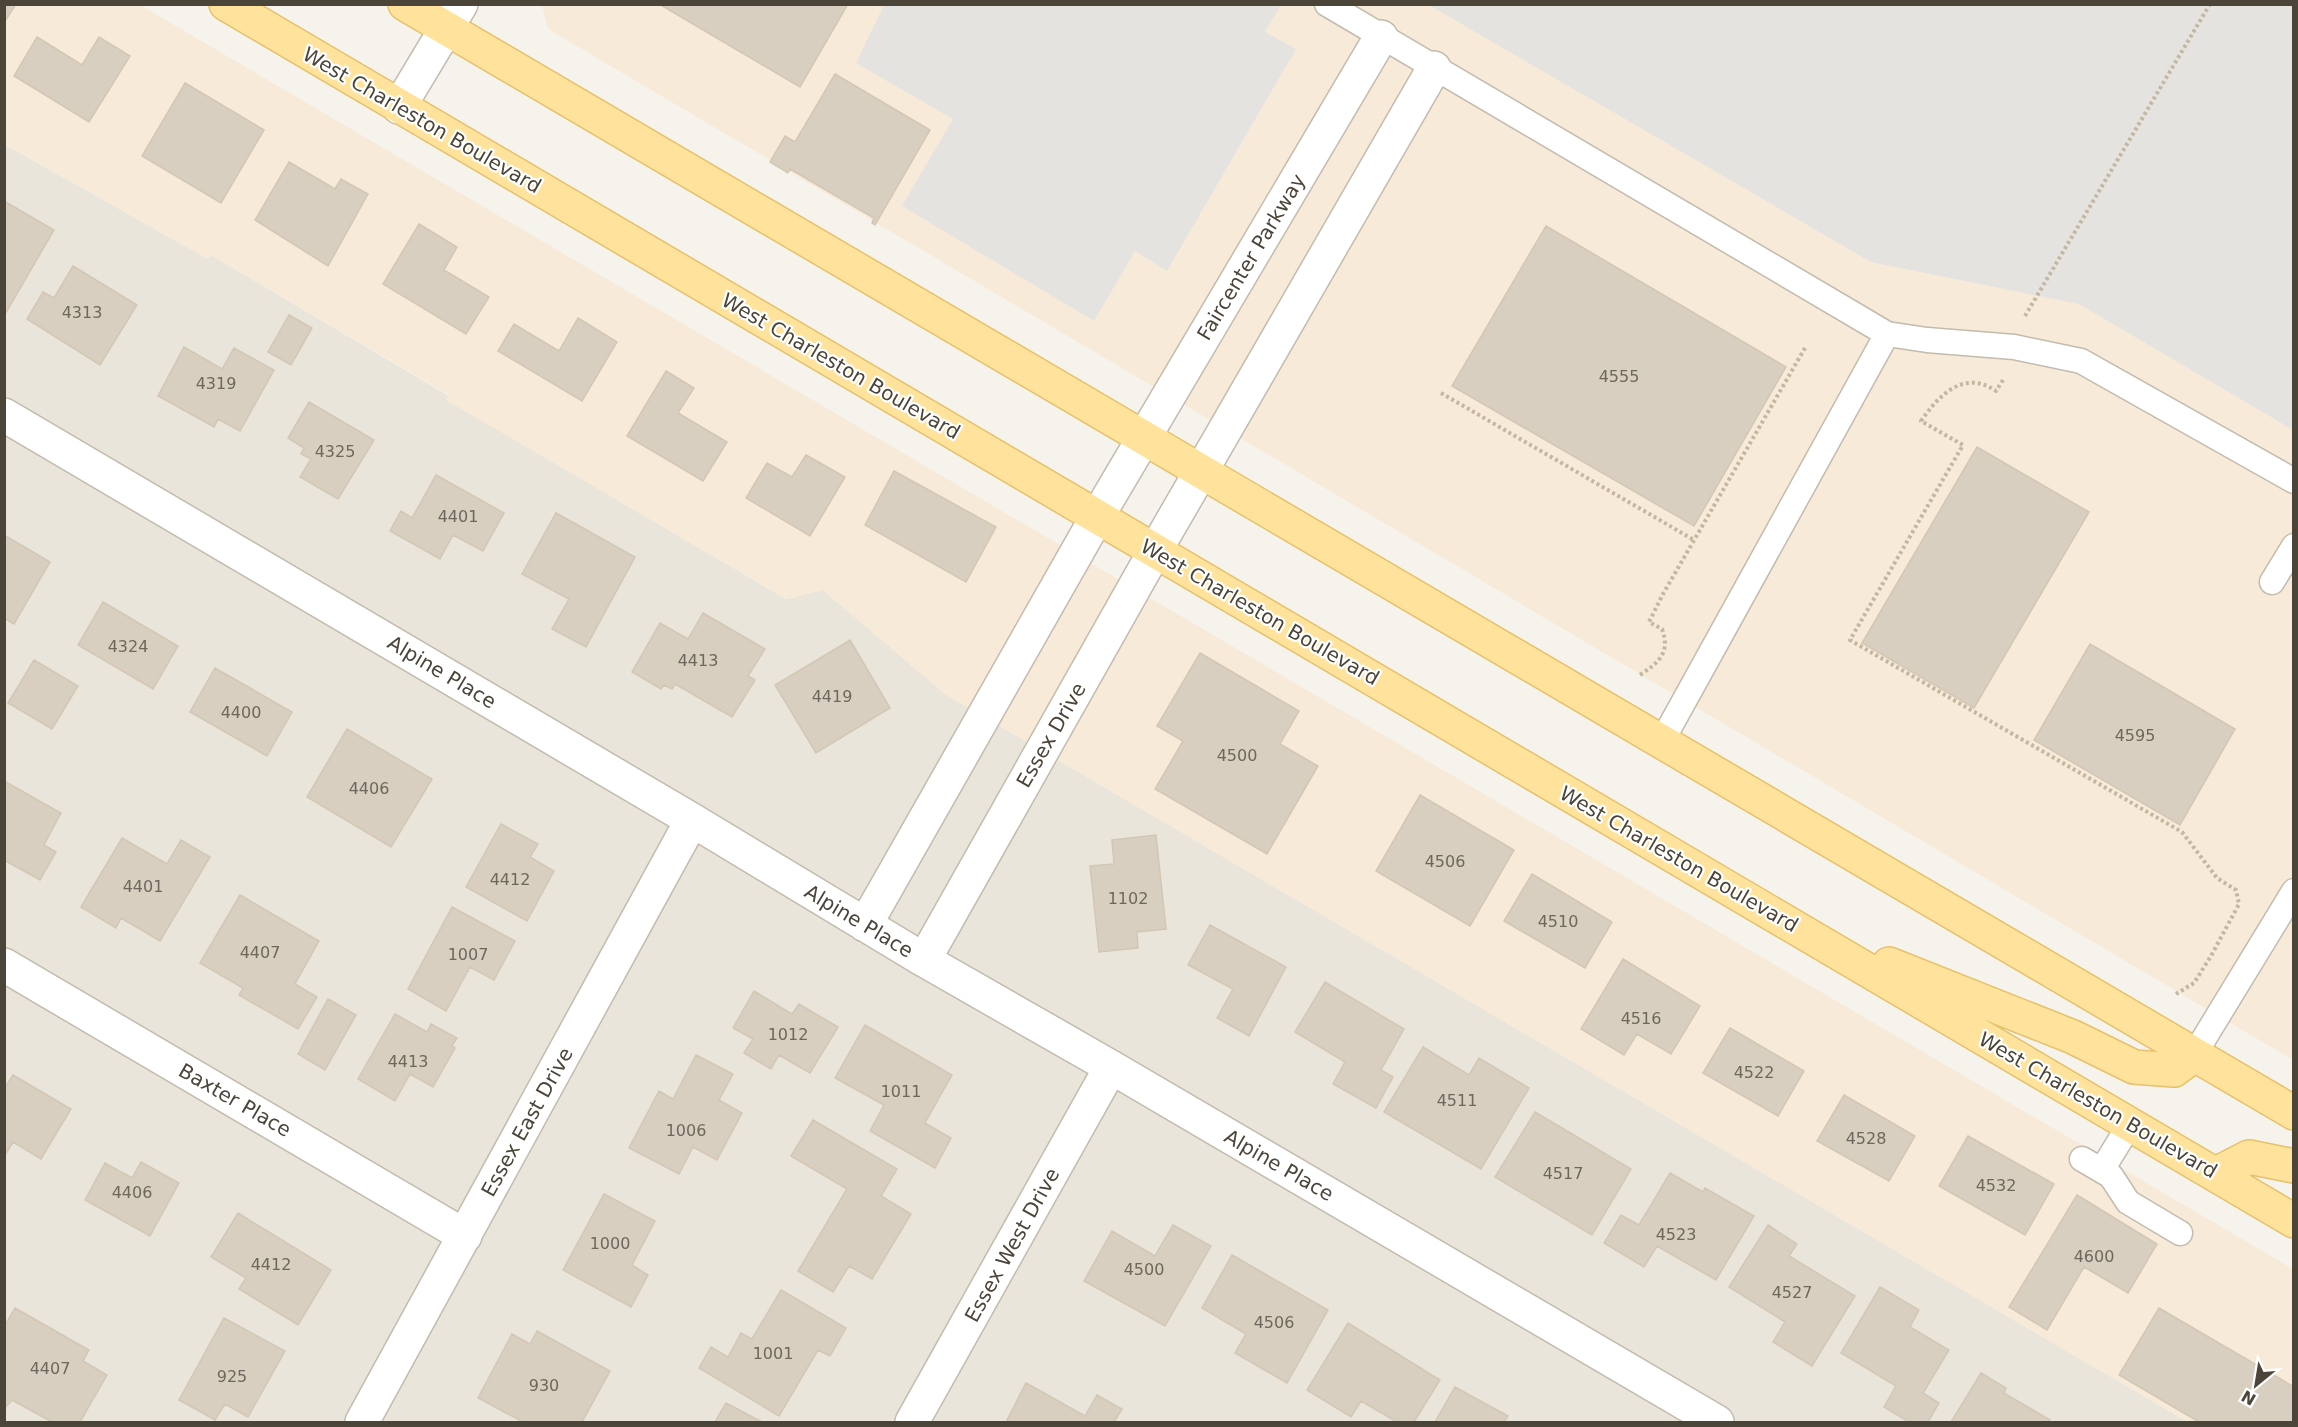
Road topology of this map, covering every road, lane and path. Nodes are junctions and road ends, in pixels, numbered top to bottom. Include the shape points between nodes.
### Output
1 (226, 4) edge
2 (405, 4) edge
3 (1327, 4) edge
4 (2210, 4) edge
5 (454, 16) edge
6 (1381, 37) junction
7 (1434, 68) junction
8 (399, 107) junction
9 (1887, 334) junction
10 (2014, 347) junction
11 (1805, 348) dead end
12 (1441, 393) dead end
13 (4, 415) edge
14 (1145, 437) junction
15 (1202, 471) junction
16 (2294, 481) edge
17 (1097, 517) junction
18 (1694, 540) junction
19 (2294, 546) edge
20 (1155, 551) junction
21 (2272, 582) dead end
22 (1640, 675) dead end
23 (1662, 741) junction
24 (692, 820) junction
25 (2294, 891) edge
26 (1789, 924) junction
27 (865, 925) junction
28 (924, 960) junction
29 (4, 965) edge
30 (2176, 994) dead end
31 (2194, 1055) junction
32 (1111, 1067) junction
33 (2294, 1113) edge
34 (2130, 1124) junction
35 (2294, 1166) edge
36 (2216, 1174) junction
37 (2294, 1221) edge
38 (2180, 1233) dead end
39 (465, 1236) junction
40 (362, 1422) edge
41 (912, 1422) edge
42 (1717, 1422) edge

1 - 8 main road, West Charleston Boulevard
2 - 5 main road
3 - 6 lane
4 - 10 path via 2023,318
5 - 8 street
5 - 14 main road
6 - 7 lane
6 - 14 street, Faircenter Parkway
7 - 9 lane
7 - 15 street
8 - 17 main road, West Charleston Boulevard
9 - 10 lane
9 - 23 lane
10 - 16 lane via 2081,360
10 - 30 path via 2007,375 1996,391 1975,382 1960,384 1937,399 1921,421 1963,445 1850,640 2182,832 2217,878 2236,890 2239,904 2211,956 2194,983
11 - 18 path
12 - 18 path
13 - 24 street, Alpine Place
14 - 15 main road
14 - 17 street, Faircenter Parkway
15 - 20 street, Essex Drive
15 - 23 main road
17 - 20 main road, West Charleston Boulevard
17 - 27 street
18 - 22 path via 1649,622 1662,630 1666,639 1662,658
19 - 21 lane
20 - 26 main road, West Charleston Boulevard
20 - 28 street, Essex Drive
23 - 31 main road
24 - 27 street, Alpine Place
24 - 39 street, Essex East Drive
25 - 31 lane
26 - 31 main road via 2073,1037 2134,1067 2174,1070
26 - 34 main road, West Charleston Boulevard
27 - 28 street, Alpine Place
28 - 32 street, Alpine Place
29 - 39 street, Baxter Place
31 - 33 main road
32 - 41 street, Essex West Drive
32 - 42 street, Alpine Place
34 - 36 main road, West Charleston Boulevard
34 - 38 lane via 2092,1165 2111,1176 2128,1202
35 - 36 main road via 2249,1157
36 - 37 main road, West Charleston Boulevard
39 - 40 street, Essex East Drive

